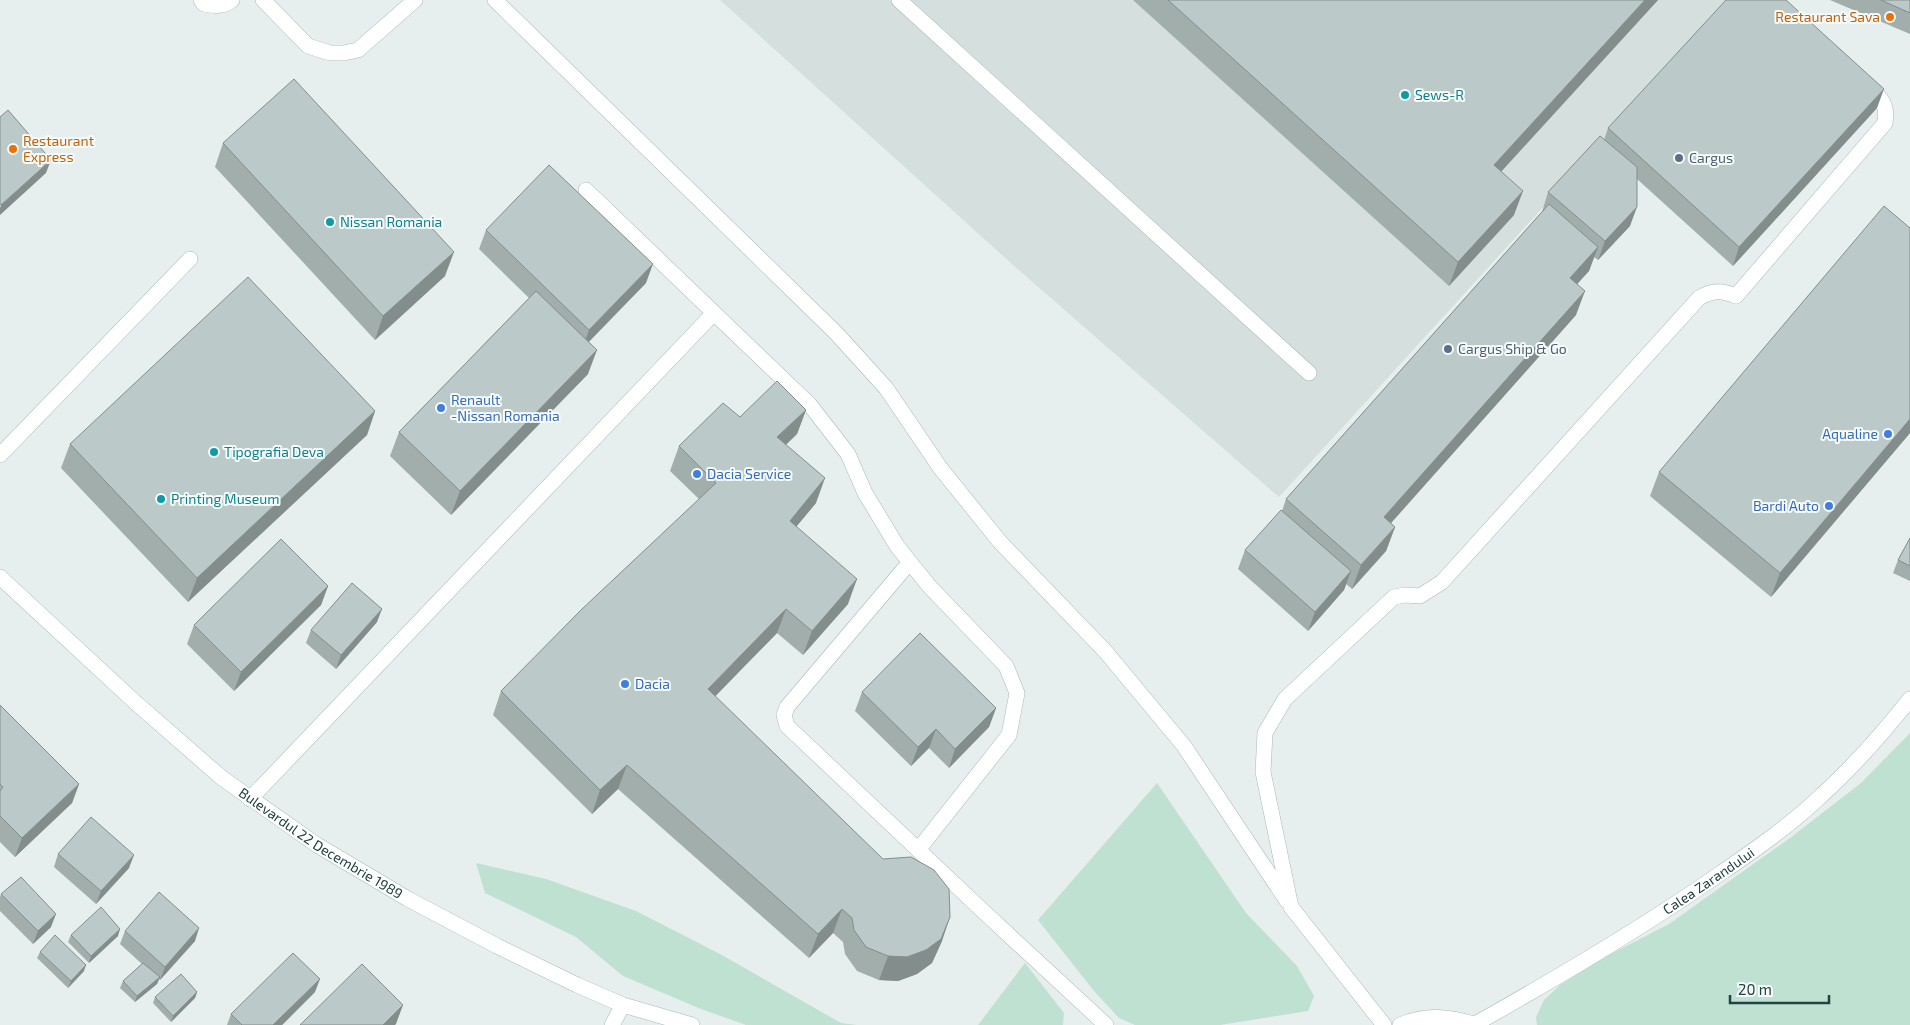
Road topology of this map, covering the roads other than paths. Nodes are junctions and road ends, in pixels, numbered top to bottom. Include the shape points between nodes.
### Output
1 (201, 0) edge
2 (232, 0) edge
3 (263, 0) edge
4 (415, 0) edge
5 (495, 0) edge
6 (899, 0) edge
7 (1858, 77) edge
8 (586, 190) dead end
9 (190, 259) dead end
10 (713, 314) junction
11 (1309, 374) dead end
12 (0, 454) edge
13 (910, 562) junction
14 (0, 578) edge
15 (1910, 699) edge
16 (250, 799) junction
17 (918, 850) junction
18 (1291, 907) junction
19 (623, 1004) junction
20 (1100, 1023) edge
21 (612, 1025) edge
22 (692, 1025) edge
23 (1384, 1025) edge
24 (1400, 1025) edge
25 (1476, 1025) edge

1 - 2 main road via 204,4 216,6
3 - 4 main road via 308,46 330,54 358,50
5 - 18 main road via 836,333 886,388 941,470 1000,542 1106,651 1184,746
6 - 11 main road
7 - 18 main road via 1879,96 1887,110 1885,123 1736,296 1718,291 1699,298 1442,582 1420,596 1394,597 1286,700 1265,733 1263,772
8 - 10 main road
9 - 12 main road
10 - 13 main road via 810,405 848,454 864,493 896,546
10 - 16 main road
13 - 17 main road via 928,586 1006,666 1017,693 1009,735
13 - 17 main road via 787,707 784,716 788,726
14 - 16 main road, Bulevardul 22 Decembrie 1989 via 136,703
15 - 25 main road, Calea Zarandului via 1872,745 1822,796 1760,846 1610,947
16 - 19 main road, Bulevardul 22 Decembrie 1989 via 317,845 408,899 550,972
17 - 20 main road
18 - 23 main road
19 - 21 main road
19 - 22 main road, Bulevardul 22 Decembrie 1989
24 - 25 main road via 1416,1018 1446,1017

